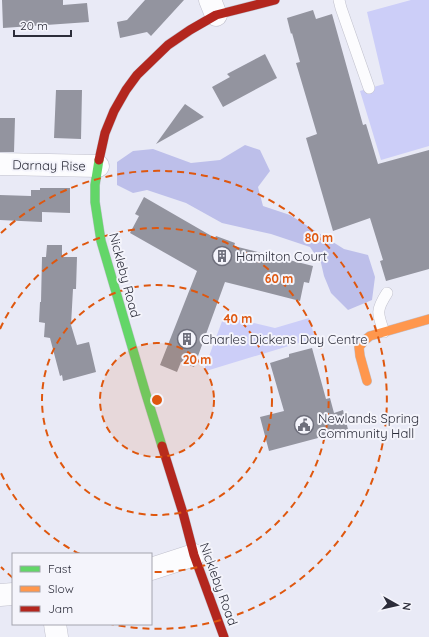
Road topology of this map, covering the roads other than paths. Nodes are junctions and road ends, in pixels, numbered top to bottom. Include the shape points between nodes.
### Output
1 (275, 0) edge
2 (339, 0) edge
3 (213, 7) edge
4 (369, 88) dead end
5 (0, 164) edge
6 (98, 166) junction
7 (387, 293) dead end
8 (429, 319) edge
9 (384, 332) junction
10 (367, 381) dead end
11 (194, 555) junction
12 (152, 569) edge
13 (12, 594) edge
14 (0, 595) edge
15 (55, 625) edge
16 (57, 637) edge
17 (224, 637) edge

1 - 3 street, Nickleby Road
2 - 4 lane
3 - 6 street, Nickleby Road via 190,30 168,45 137,75 126,90 114,110 105,133
5 - 6 street, Darnay Rise
6 - 11 street, Nickleby Road via 95,202 101,241
7 - 9 lane via 378,312
8 - 9 street
9 - 10 street via 370,336 359,347
11 - 12 street
11 - 17 street, Nickleby Road
13 - 14 street
15 - 16 street

